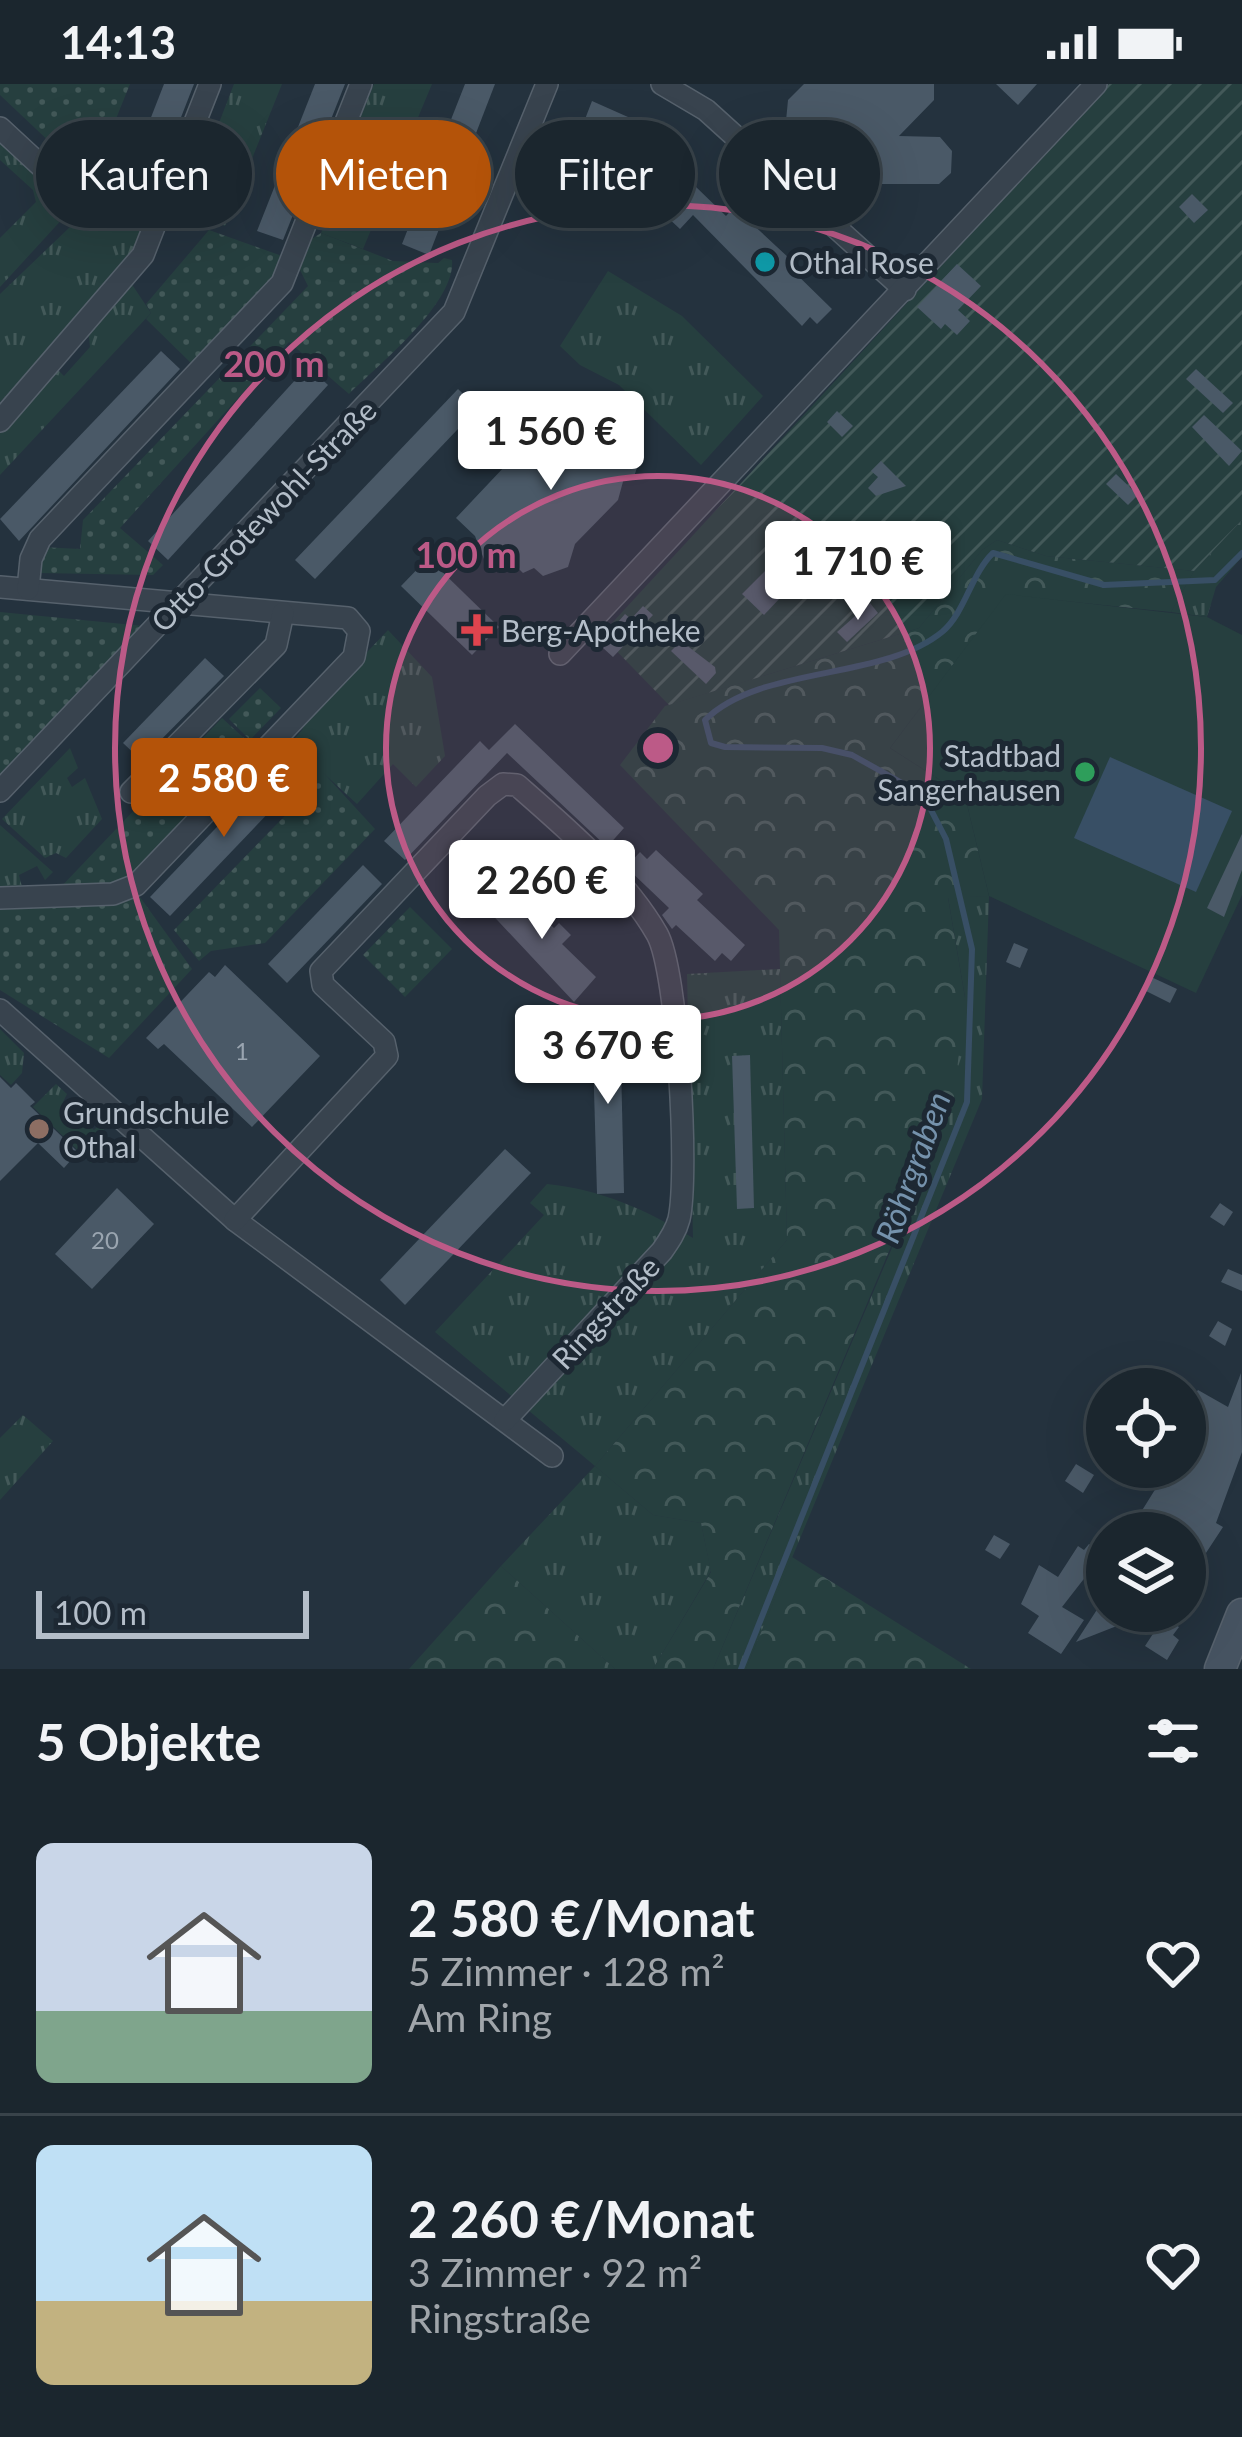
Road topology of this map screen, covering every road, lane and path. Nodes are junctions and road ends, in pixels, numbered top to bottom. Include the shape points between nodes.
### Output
1 (210, 84) edge
2 (361, 84) edge
3 (547, 84) edge
4 (662, 84) edge
5 (1096, 84) edge
6 (0, 128) edge
7 (36, 161) edge
8 (905, 290) junction
9 (0, 422) edge
10 (0, 587) edge
11 (28, 589) junction
12 (179, 604) junction
13 (283, 613) junction
14 (560, 654) dead end
15 (0, 791) edge
16 (131, 792) dead end
17 (0, 898) edge
18 (0, 1010) edge
19 (235, 1220) junction
20 (505, 1420) junction
21 (552, 1456) dead end
22 (1242, 1613) edge
23 (1220, 1669) edge

1 - 9 street via 143,255
2 - 11 street via 282,284 40,539
3 - 12 street, Otto-Grotewohl-Straße via 454,312
4 - 8 street via 706,110
5 - 8 street
6 - 7 street
8 - 14 street
10 - 11 street
11 - 12 street
12 - 13 street
12 - 15 street, Otto-Grotewohl-Straße
13 - 16 street via 272,649
13 - 17 street via 356,623 356,654 136,885 113,894
18 - 19 street
19 - 20 street
19 - 20 street, Ringstraße via 386,1058 386,1045 325,987 326,965 487,796 507,783 521,788 598,863 661,943 676,1020 678,1224 658,1256
20 - 21 street
22 - 23 main road

